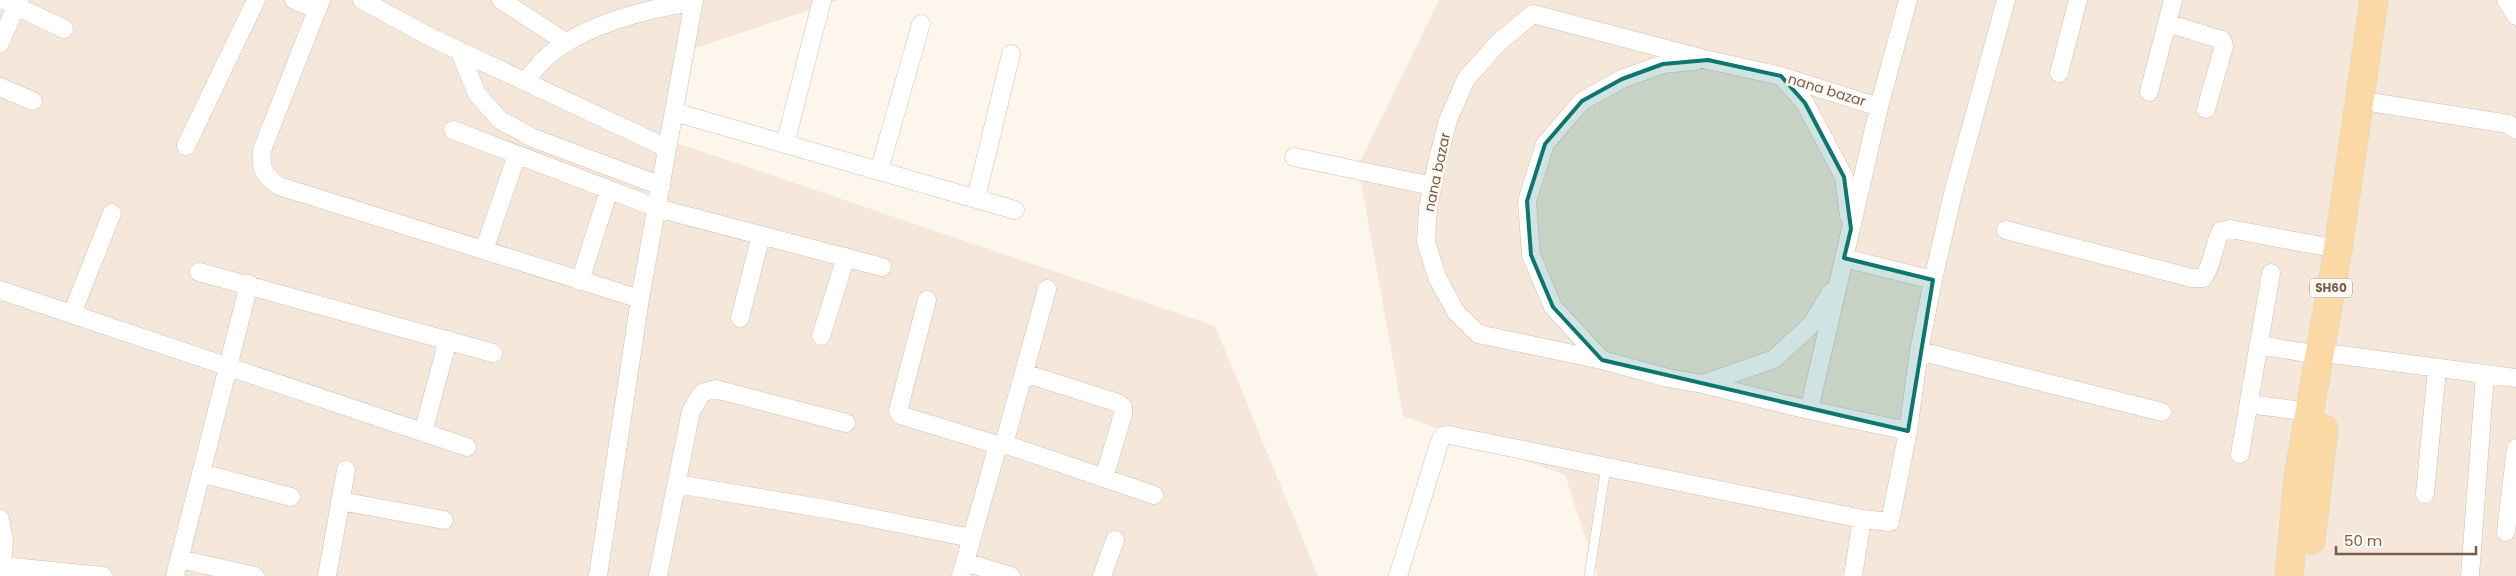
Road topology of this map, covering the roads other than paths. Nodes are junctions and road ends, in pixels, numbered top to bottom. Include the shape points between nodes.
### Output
1 (256, 0) edge
2 (294, 0) edge
3 (321, 0) edge
4 (362, 0) edge
5 (501, 0) edge
6 (822, 0) edge
7 (1908, 0) edge
8 (2006, 0) edge
9 (2078, 0) edge
10 (2173, 0) edge
11 (2374, 0) edge
12 (2392, 0) edge
13 (2506, 0) edge
14 (694, 1) edge
15 (13, 2) edge
16 (658, 3) edge
17 (2516, 16) edge
18 (2167, 23) junction
19 (921, 24) dead end
20 (64, 28) dead end
21 (0, 43) edge
22 (567, 43) junction
23 (459, 50) junction
24 (1011, 54) dead end
25 (1708, 60) junction
26 (2059, 73) dead end
27 (1780, 76) junction
28 (525, 82) junction
29 (0, 87) edge
30 (2149, 92) dead end
31 (33, 101) dead end
32 (2376, 102) junction
33 (1879, 107) junction
34 (2206, 109) dead end
35 (674, 112) junction
36 (453, 130) dead end
37 (2516, 130) edge
38 (785, 144) junction
39 (186, 146) dead end
40 (667, 148) junction
41 (517, 155) junction
42 (1294, 157) dead end
43 (879, 170) junction
44 (661, 186) junction
45 (1432, 186) junction
46 (609, 190) junction
47 (976, 198) junction
48 (657, 208) junction
49 (1015, 210) dead end
50 (112, 212) dead end
51 (1851, 229) junction
52 (2006, 230) dead end
53 (761, 235) junction
54 (2338, 249) junction
55 (484, 250) junction
56 (846, 257) junction
57 (1844, 258) junction
58 (882, 267) dead end
59 (198, 272) dead end
60 (2271, 273) dead end
61 (1839, 280) junction
62 (1933, 280) junction
63 (580, 281) junction
64 (249, 284) junction
65 (1047, 289) dead end
66 (0, 290) edge
67 (640, 299) junction
68 (927, 300) dead end
69 (72, 314) junction
70 (740, 318) dead end
71 (821, 336) dead end
72 (448, 340) junction
73 (2259, 345) junction
74 (1919, 351) junction
75 (493, 353) dead end
76 (2326, 355) junction
77 (1602, 360) junction
78 (228, 367) junction
79 (2436, 368) junction
80 (1024, 373) junction
81 (2485, 374) junction
82 (2516, 378) edge
83 (1703, 384) junction
84 (2248, 404) junction
85 (1809, 410) junction
86 (2162, 412) dead end
87 (2309, 412) junction
88 (846, 423) dead end
89 (1908, 431) junction
90 (423, 432) junction
91 (1001, 445) junction
92 (466, 447) dead end
93 (2516, 448) edge
94 (2240, 454) dead end
95 (1606, 466) junction
96 (346, 470) dead end
97 (201, 473) junction
98 (1104, 478) junction
99 (677, 484) junction
100 (2425, 494) dead end
101 (1154, 495) dead end
102 (291, 496) dead end
103 (340, 501) junction
104 (0, 519) edge
105 (1862, 519) junction
106 (444, 520) dead end
107 (2506, 532) dead end
108 (971, 538) junction
109 (1115, 540) dead end
110 (177, 568) edge
111 (963, 569) edge
112 (1, 571) edge
113 (104, 576) edge
114 (255, 576) edge
115 (326, 576) edge
116 (598, 576) edge
117 (658, 576) edge
118 (1011, 576) edge
119 (1102, 576) edge
120 (1398, 576) edge
121 (1589, 576) edge
122 (1853, 576) edge
123 (2289, 576) edge
124 (2308, 576) edge
125 (2470, 576) edge

1 - 39 street
2 - 3 street via 311,7
3 - 55 street via 262,150 261,164 267,178 279,186
4 - 23 street
5 - 22 street
6 - 38 street
7 - 33 street
8 - 62 street via 1952,193
9 - 26 street
10 - 18 street
11 - 54 main road, SH60
12 - 32 main road, SH60
13 - 17 street
14 - 16 street
14 - 35 street
15 - 20 street
15 - 21 street
16 - 22 street
18 - 30 street
18 - 34 street via 2222,40 2224,46
19 - 43 street
22 - 28 street via 548,56
23 - 28 street
23 - 44 street via 477,94 500,120 533,138
24 - 47 street
25 - 27 street, nana bazar
25 - 45 street, nana bazar via 1533,14 1498,42 1466,79 1448,120
25 - 77 street via 1663,64 1622,78 1582,101 1545,144 1527,201 1531,254 1553,307
27 - 33 street, nana bazar
27 - 51 street via 1805,103 1844,177
28 - 40 street
29 - 31 street
32 - 37 street via 2508,124
32 - 76 main road, SH60
33 - 51 street, nana bazar
35 - 38 street
35 - 40 street
36 - 41 street
38 - 43 street
40 - 44 street
41 - 46 street
41 - 55 street
42 - 45 street
43 - 47 street
44 - 48 street
45 - 77 street, nana bazar via 1426,242 1437,277 1456,312 1478,334
46 - 48 street
46 - 63 street
47 - 49 street
48 - 53 street
48 - 67 street
50 - 69 street
51 - 57 street, nana bazar
52 - 54 street via 2192,278 2203,278 2208,272 2215,241 2221,231 2230,229
53 - 56 street
53 - 70 street
54 - 76 main road, SH60
55 - 63 street
56 - 58 street
56 - 71 street
57 - 61 street, nana bazar
57 - 62 street
59 - 64 street
60 - 73 street
61 - 83 street via 1811,325 1774,360
61 - 85 street, nana bazar
62 - 74 street
63 - 67 street
64 - 72 street
64 - 78 street
65 - 80 street
66 - 69 street
67 - 116 street
68 - 91 street via 898,411 900,415
69 - 78 street
72 - 75 street
72 - 90 street
73 - 76 street
73 - 84 street
74 - 86 street
74 - 89 street
76 - 79 street
76 - 87 main road, SH60
76 - 124 main road, SH60
77 - 83 street, nana bazar
78 - 90 street
78 - 97 street
79 - 81 street
79 - 100 street
80 - 91 street
80 - 98 street via 1123,406
81 - 82 street
81 - 125 street
83 - 85 street, nana bazar
84 - 87 street
84 - 94 street
85 - 89 street
87 - 123 main road, SH60 via 2298,478
88 - 99 street via 715,389 702,393 691,412
89 - 105 street via 1890,522
90 - 92 street
91 - 98 street
91 - 108 street
93 - 107 street
95 - 105 street
95 - 120 street via 1443,436
95 - 121 lane
96 - 103 street
97 - 102 street
97 - 110 street
98 - 101 street
99 - 108 street
99 - 117 street
103 - 106 street
103 - 115 street
104 - 112 street via 4,540
105 - 122 street
108 - 111 street
109 - 119 street
110 - 114 street
111 - 118 street
112 - 113 street

